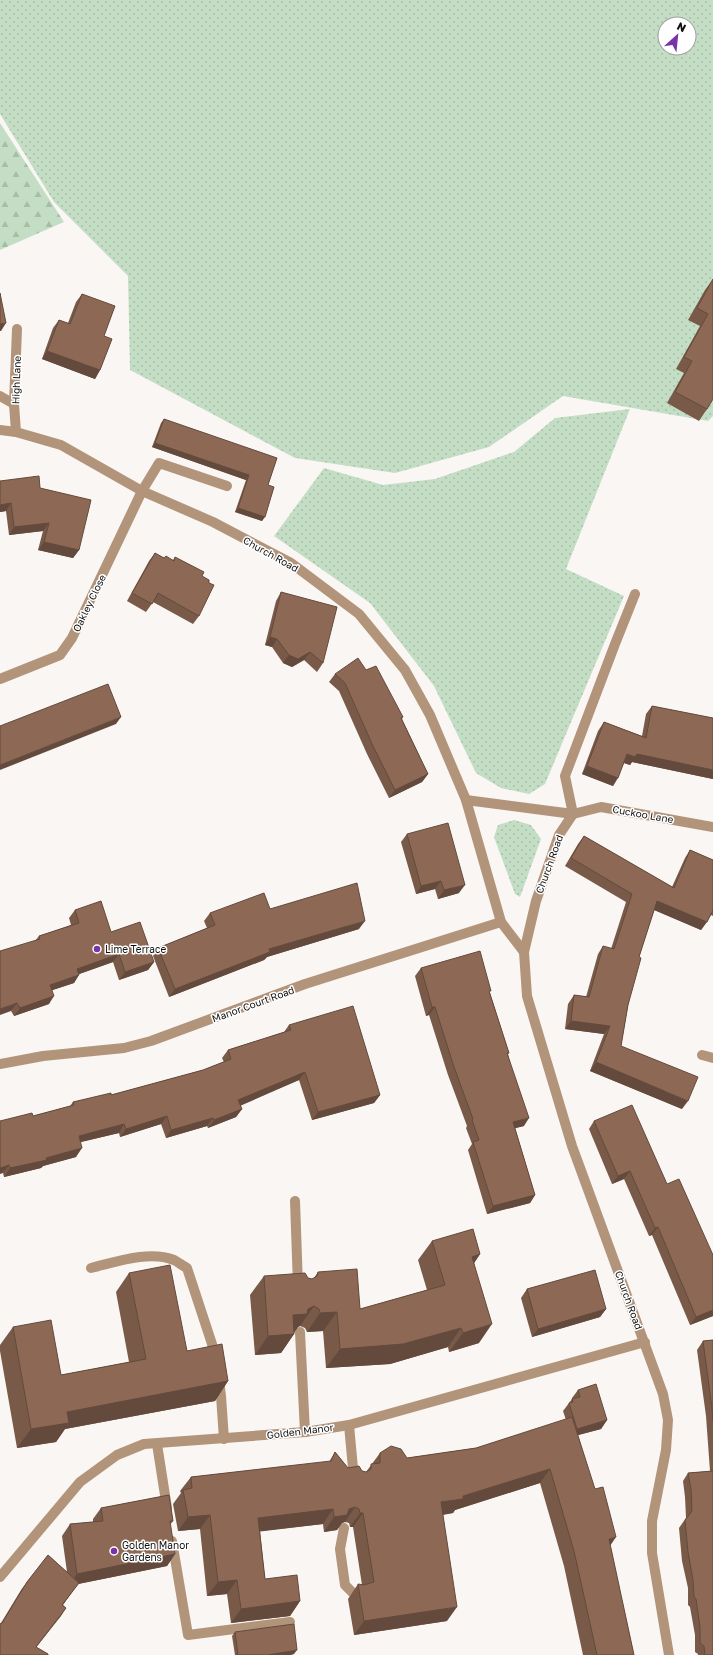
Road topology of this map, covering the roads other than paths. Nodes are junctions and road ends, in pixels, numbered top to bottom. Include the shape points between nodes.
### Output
1 (17, 329) dead end
2 (0, 396) edge
3 (14, 404) junction
4 (0, 430) edge
5 (16, 432) junction
6 (227, 486) dead end
7 (142, 491) junction
8 (635, 594) dead end
9 (0, 679) edge
10 (466, 800) junction
11 (574, 814) junction
12 (713, 827) edge
13 (501, 922) junction
14 (524, 952) junction
15 (702, 1055) dead end
16 (713, 1058) edge
17 (0, 1064) edge
18 (294, 1201) dead end
19 (92, 1268) dead end
20 (298, 1292) edge
21 (300, 1332) edge
22 (645, 1342) junction
23 (349, 1425) junction
24 (305, 1432) junction
25 (224, 1439) junction
26 (157, 1444) junction
27 (354, 1480) edge
28 (344, 1528) edge
29 (0, 1577) edge
30 (353, 1593) dead end
31 (290, 1622) edge
32 (669, 1655) edge

1 - 3 street, High Lane
2 - 3 street
3 - 5 street, High Lane
4 - 5 street, Church Road
5 - 7 street, Church Road via 61,446
6 - 7 street, Oakley Close via 159,463
7 - 9 street, Oakley Close via 72,638 60,655
7 - 10 street, Church Road via 212,522 291,563 359,614 405,670 430,715
8 - 11 street via 565,776
10 - 11 street
10 - 13 street, Church Road
11 - 12 street, Cuckoo Lane via 601,807
11 - 14 street, Church Road via 556,843 536,901
13 - 14 street, Church Road
13 - 17 street, Manor Court Road via 305,984 151,1041 124,1048 42,1056
14 - 22 street, Church Road via 527,996 572,1146
15 - 16 street
18 - 20 street
19 - 25 street via 132,1258 154,1256 173,1260 187,1268 212,1344 221,1396
21 - 24 street
22 - 23 street, Golden Manor
22 - 32 street, Church Road via 663,1394 668,1420 666,1450 652,1521 652,1553
23 - 24 street, Golden Manor
23 - 27 street
24 - 25 street, Golden Manor
25 - 26 street, Golden Manor
26 - 29 street, Golden Manor via 144,1444 117,1455 80,1482
26 - 31 street via 188,1635
28 - 30 street via 340,1549 346,1586

